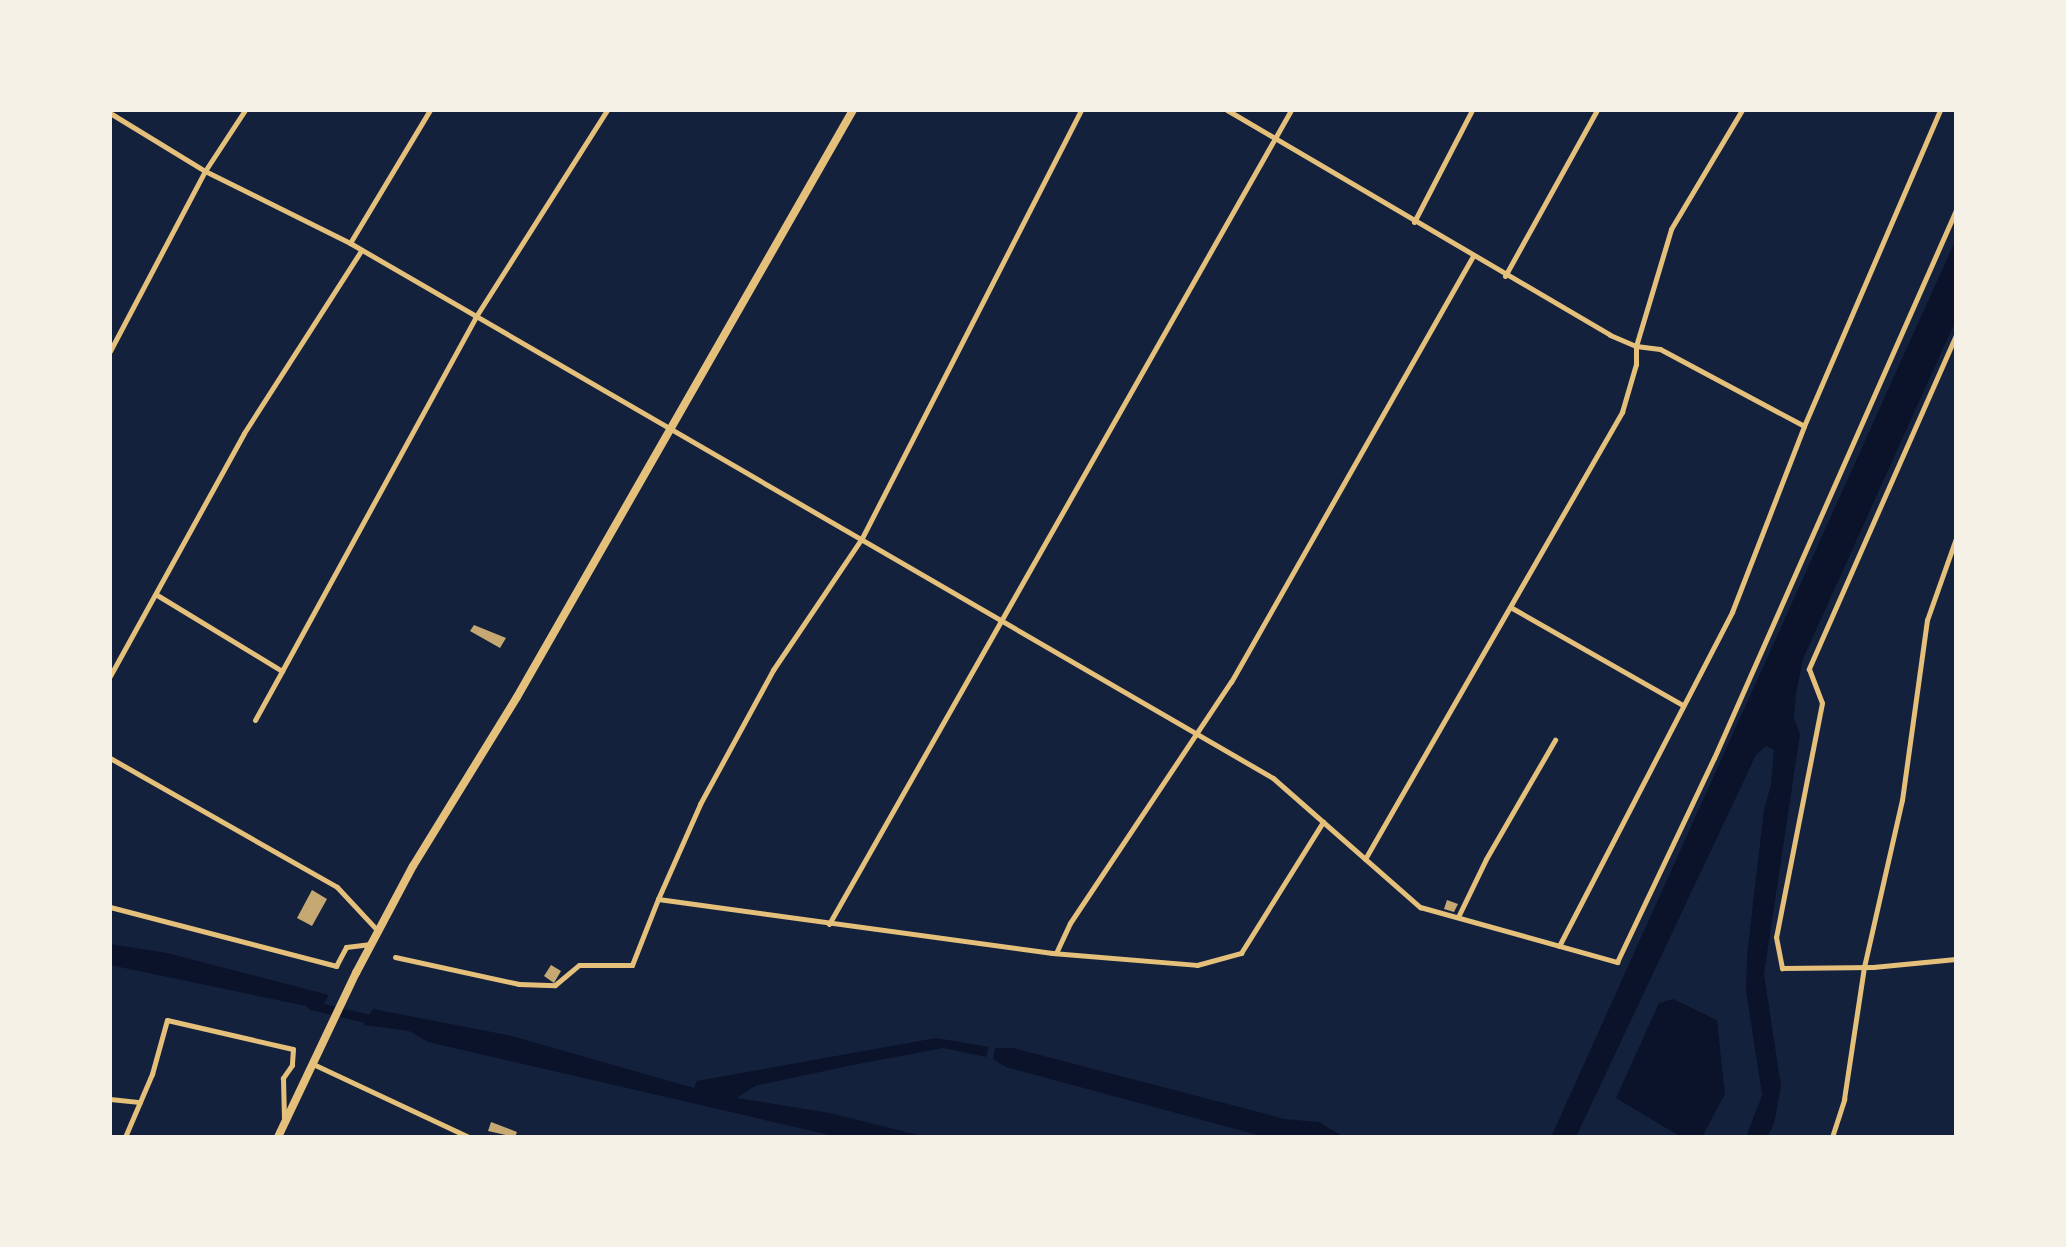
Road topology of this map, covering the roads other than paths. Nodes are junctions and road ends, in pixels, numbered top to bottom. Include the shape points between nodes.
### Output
1 (245, 110) edge
2 (430, 110) edge
3 (606, 110) edge
4 (852, 110) edge
5 (1081, 110) edge
6 (1227, 110) edge
7 (1290, 110) edge
8 (1472, 110) edge
9 (1597, 110) edge
10 (1742, 110) edge
11 (1940, 110) edge
12 (110, 113) edge
13 (1275, 137) junction
14 (205, 171) junction
15 (1956, 210) edge
16 (1414, 222) junction
17 (350, 243) junction
18 (361, 251) junction
19 (1472, 257) junction
20 (1505, 276) junction
21 (475, 318) junction
22 (1956, 336) edge
23 (1636, 346) junction
24 (110, 351) edge
25 (1804, 426) junction
26 (669, 430) junction
27 (862, 538) junction
28 (1956, 538) edge
29 (157, 595) junction
30 (1512, 608) junction
31 (1003, 618) junction
32 (282, 671) junction
33 (110, 676) edge
34 (1683, 705) junction
35 (255, 720) dead end
36 (1199, 733) junction
37 (1555, 740) dead end
38 (110, 758) edge
39 (1323, 822) junction
40 (1365, 859) junction
41 (658, 899) junction
42 (110, 907) edge
43 (1458, 917) junction
44 (829, 924) junction
45 (378, 931) junction
46 (371, 944) junction
47 (1559, 946) junction
48 (1056, 953) junction
49 (395, 957) dead end
50 (1956, 959) edge
51 (1864, 967) junction
52 (312, 1064) junction
53 (110, 1099) edge
54 (140, 1102) junction
55 (284, 1124) junction
56 (125, 1137) edge
57 (278, 1137) edge
58 (469, 1137) edge
59 (1832, 1137) edge

1 - 14 street
2 - 17 street
3 - 21 street
4 - 26 main road
5 - 27 street
6 - 13 street
7 - 13 street
8 - 16 street
9 - 20 street
10 - 23 street via 1672,228
11 - 25 street
12 - 14 street
13 - 16 street
13 - 31 street
14 - 17 street
14 - 24 street
15 - 47 street via 1714,758 1616,962
16 - 19 street
17 - 18 street
18 - 21 street
18 - 29 street via 244,433
19 - 20 street
19 - 36 street
20 - 23 street
21 - 26 street
21 - 32 street
22 - 51 street via 1809,669 1822,702 1776,936 1782,968
23 - 25 street via 1660,348
23 - 30 street via 1622,412
25 - 34 street via 1732,612
26 - 27 street
26 - 45 main road
27 - 31 street
27 - 41 street via 773,670 700,804
28 - 51 street via 1927,620 1908,765
29 - 32 street
29 - 33 street
30 - 34 street
30 - 40 street
31 - 36 street
31 - 44 street
32 - 35 street
34 - 47 street
36 - 39 street via 1274,778
36 - 48 street
37 - 43 street
38 - 45 street via 337,887
39 - 40 street
39 - 48 street via 1241,953 1196,965
40 - 43 street via 1420,907
41 - 44 street
41 - 49 street via 632,965 578,964 555,985 519,984
42 - 46 street via 336,966 346,946
43 - 47 street
44 - 48 street
45 - 46 main road
46 - 52 main road
50 - 51 street
51 - 59 street
52 - 55 main road
52 - 58 street
53 - 54 street
54 - 55 street via 167,1020 293,1049 283,1078
54 - 56 street
55 - 57 main road

